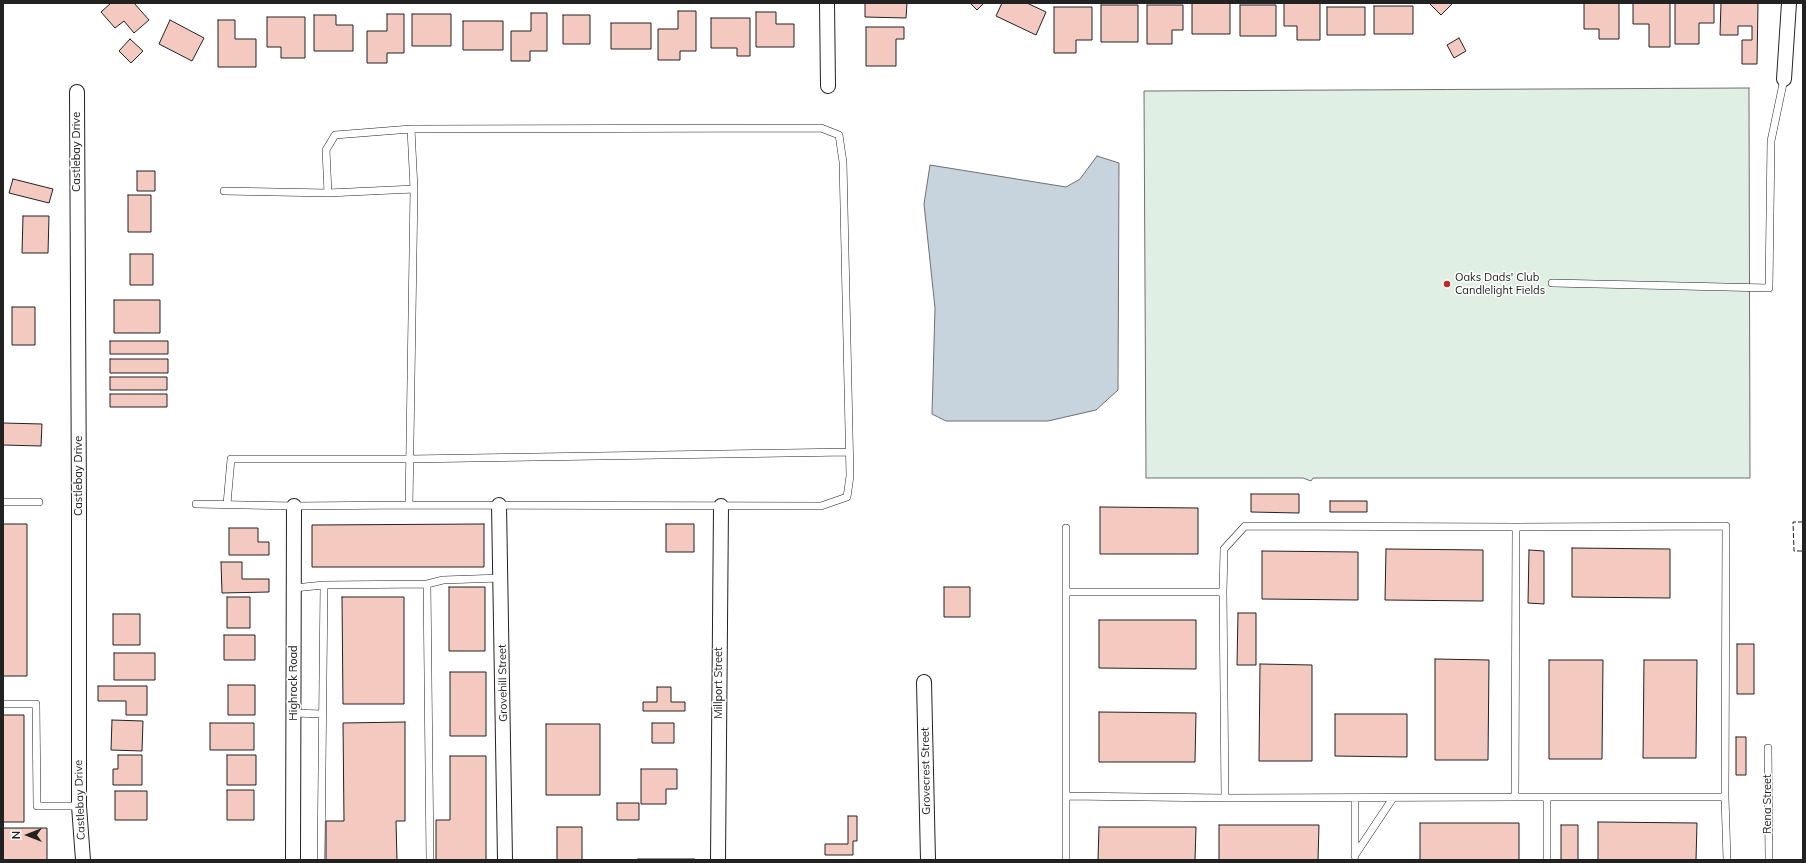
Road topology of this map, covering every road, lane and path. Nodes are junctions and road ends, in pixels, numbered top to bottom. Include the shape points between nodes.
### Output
1 (827, 3) edge
2 (1789, 3) edge
3 (1784, 79) joint
4 (828, 86) dead end
5 (77, 92) dead end
6 (412, 129) junction
7 (414, 188) junction
8 (224, 190) dead end
9 (328, 193) junction
10 (1552, 283) dead end
11 (849, 452) junction
12 (409, 458) junction
13 (3, 502) edge
14 (39, 502) dead end
15 (196, 504) dead end
16 (227, 504) junction
17 (409, 505) junction
18 (499, 505) junction
19 (294, 506) junction
20 (721, 506) junction
21 (1516, 527) junction
22 (1066, 528) dead end
23 (501, 578) junction
24 (427, 584) junction
25 (324, 585) junction
26 (294, 588) junction
27 (1066, 592) junction
28 (1223, 592) junction
29 (924, 682) dead end
30 (3, 704) edge
31 (294, 713) junction
32 (322, 714) junction
33 (1768, 748) dead end
34 (1066, 796) junction
35 (1514, 797) junction
36 (1547, 797) junction
37 (1726, 797) junction
38 (1225, 798) junction
39 (1356, 798) junction
40 (1393, 798) junction
41 (79, 806) junction
42 (1356, 858) edge
43 (83, 860) edge
44 (293, 860) edge
45 (321, 860) edge
46 (430, 860) edge
47 (505, 860) edge
48 (718, 860) edge
49 (928, 860) edge
50 (1066, 860) edge
51 (1547, 860) edge
52 (1726, 860) edge
53 (1769, 860) edge

1 - 4 street
2 - 3 street
3 - 10 lane via 1771,141 1769,288
5 - 41 street, Castlebay Drive
6 - 7 lane
6 - 9 lane via 335,135 326,150
6 - 11 lane via 821,128 839,135 843,162
7 - 9 lane
7 - 12 lane
8 - 9 lane
11 - 12 lane
11 - 20 lane via 850,476 847,497 821,506
12 - 16 lane via 231,458
12 - 17 lane
13 - 14 lane
15 - 16 lane
16 - 19 lane
17 - 18 lane
17 - 19 lane
18 - 20 lane
18 - 23 street, Grovehill Street
19 - 26 street, Highrock Road
20 - 48 street, Millport Street
21 - 28 lane via 1245,526 1224,549
21 - 35 lane
21 - 37 lane via 1726,526
22 - 27 lane
23 - 24 lane via 443,580
23 - 47 street, Grovehill Street
24 - 25 lane
24 - 46 lane
25 - 26 lane
25 - 32 lane
26 - 31 street, Highrock Road
27 - 28 lane
27 - 34 lane
28 - 38 lane
29 - 49 street, Grovecrest Street
30 - 41 lane via 36,704 37,806
31 - 32 lane
31 - 44 street, Highrock Road
32 - 45 lane
33 - 53 lane, Rena Street
34 - 38 lane
34 - 50 lane
35 - 36 lane
35 - 40 lane
36 - 37 lane
36 - 51 lane
37 - 52 lane
38 - 39 lane
39 - 40 lane
39 - 42 lane
40 - 42 lane
41 - 43 street, Castlebay Drive

